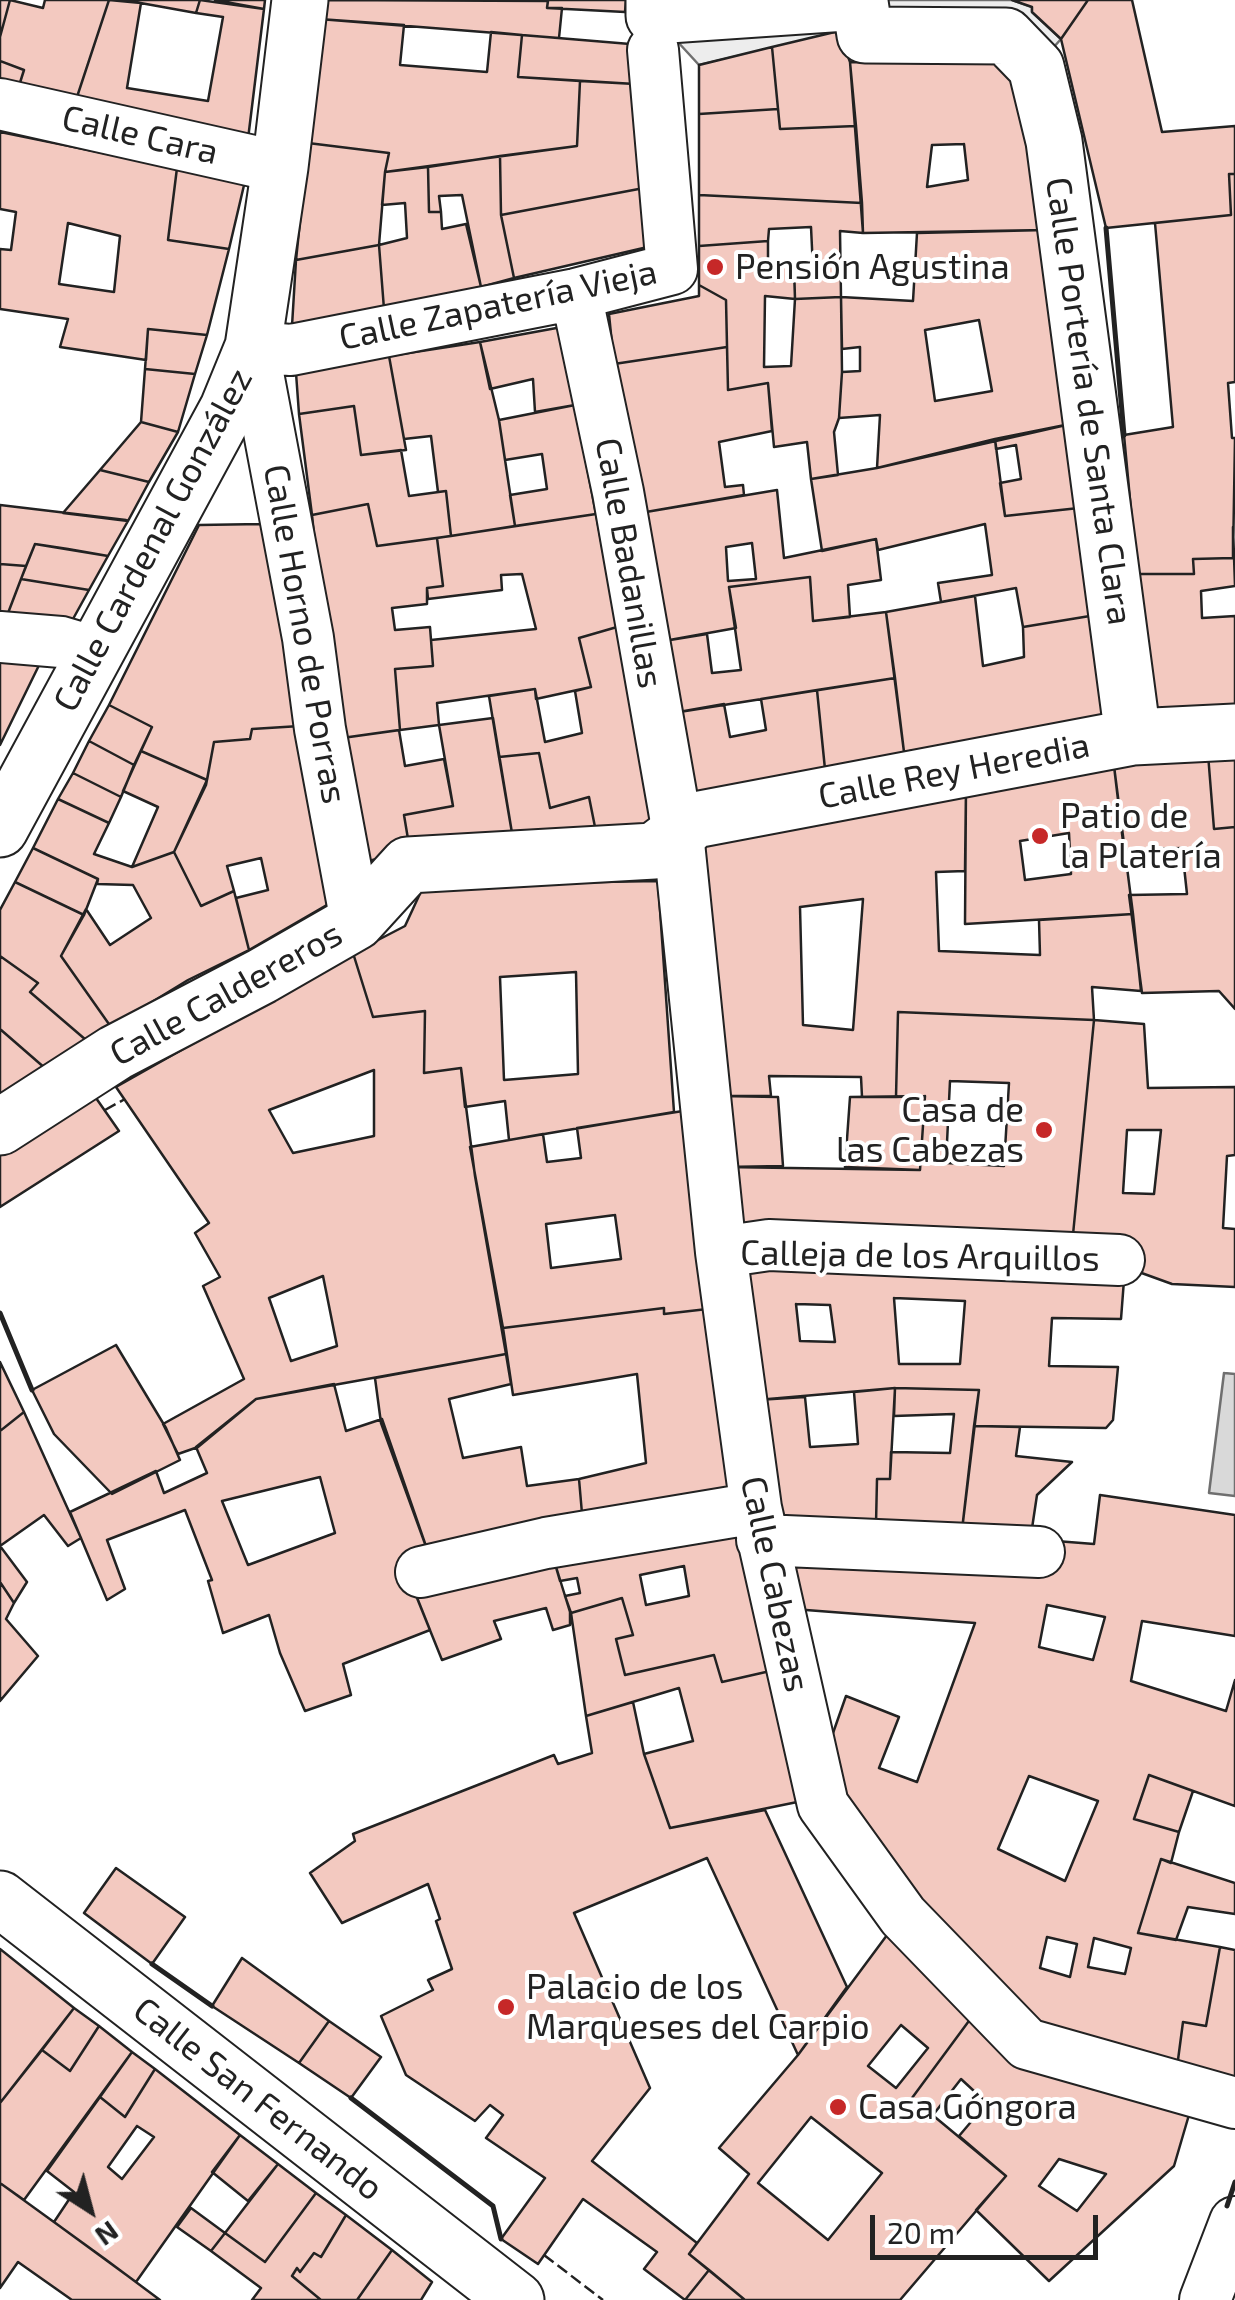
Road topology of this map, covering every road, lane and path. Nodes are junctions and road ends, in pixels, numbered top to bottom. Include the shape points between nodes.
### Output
1 (300, 0) edge
2 (980, 18) edge
3 (654, 22) edge
4 (0, 104) edge
5 (280, 167) junction
6 (576, 294) junction
7 (253, 346) junction
8 (0, 637) edge
9 (95, 652) junction
10 (1235, 732) edge
11 (1133, 737) junction
12 (0, 829) edge
13 (678, 833) junction
14 (356, 922) junction
15 (0, 1126) edge
16 (721, 1252) junction
17 (1119, 1260) dead end
18 (759, 1524) junction
19 (1038, 1552) dead end
20 (420, 1572) dead end
21 (0, 1899) edge
22 (1235, 2104) edge
23 (1235, 2222) edge
24 (489, 2291) edge
25 (1205, 2300) edge

1 - 5 street, Calle Cardenal González
2 - 3 street via 865,36 860,2
2 - 11 street, Calle Portería de Santa Clara via 1036,67 1054,141
3 - 6 street, Calle Zapatería Vieja via 672,269
4 - 5 street, Calle Cara
5 - 7 street, Calle Cardenal González
6 - 7 street, Calle Zapatería Vieja via 291,350
6 - 13 street, Calle Badanillas
7 - 9 street, Calle Cardenal González via 228,408
7 - 14 street, Calle Horno de Porras
8 - 9 street
9 - 12 street, Calle Cardenal González
10 - 11 street, Calle Rey Heredia
11 - 13 street, Calle Rey Heredia via 695,820
13 - 14 street, Calle Caldereros via 654,851 408,865
13 - 16 street, Calle Cabezas
14 - 15 street, Calle Caldereros via 115,1053
16 - 17 street, Calleja de los Arquillos via 769,1245
16 - 18 street, Calle Cabezas
18 - 19 street
18 - 20 street via 546,1542
18 - 22 street, Calle Cabezas via 823,1805 903,1916 1027,2044
21 - 24 street, Calle San Fernando
23 - 25 street

